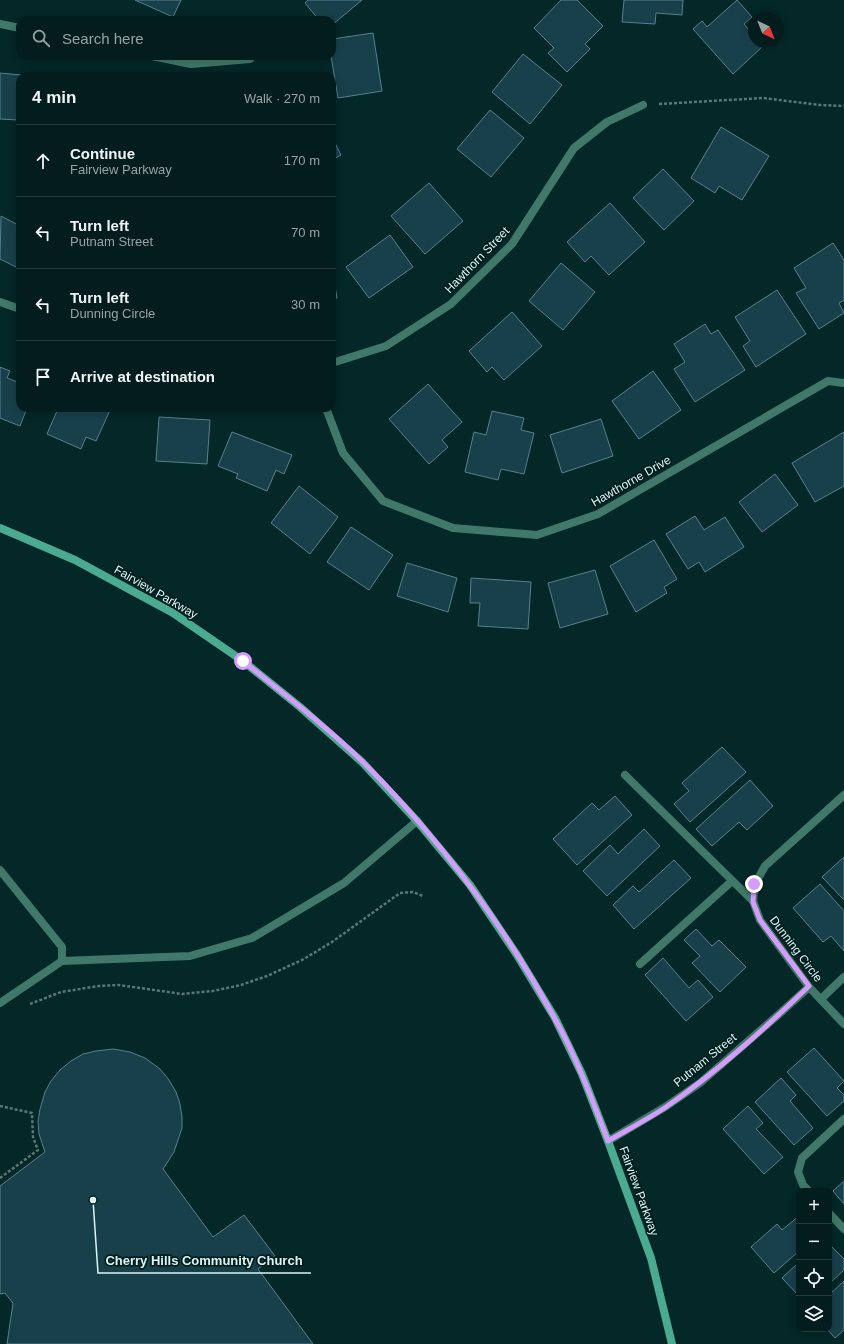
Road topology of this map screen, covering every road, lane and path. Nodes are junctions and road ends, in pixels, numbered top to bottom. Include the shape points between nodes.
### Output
1 (0, 24) edge
2 (16, 27) edge
3 (172, 60) edge
4 (238, 60) edge
5 (643, 105) joint
6 (844, 106) edge
7 (0, 302) edge
8 (16, 308) edge
9 (336, 362) edge
10 (844, 383) edge
11 (328, 412) edge
12 (0, 528) edge
13 (625, 775) dead end
14 (844, 795) edge
15 (417, 821) junction
16 (0, 870) edge
17 (732, 880) junction
18 (423, 896) dead end
19 (753, 902) junction
20 (62, 961) junction
21 (640, 964) dead end
22 (844, 978) edge
23 (809, 986) junction
24 (821, 999) junction
25 (0, 1003) edge
26 (26, 1005) dead end
27 (844, 1024) edge
28 (0, 1106) edge
29 (844, 1118) edge
30 (608, 1141) junction
31 (0, 1178) edge
32 (806, 1188) edge
33 (832, 1216) edge
34 (844, 1229) edge
35 (672, 1344) edge

1 - 2 street
3 - 4 street via 191,64
5 - 6 path via 763,98
5 - 9 street, Hawthorn Street via 607,122 574,148 512,244 451,304 386,346
7 - 8 street
10 - 11 street, Hawthorne Drive via 828,381 598,514 537,535 453,528 383,501 343,453
12 - 15 main road, Fairview Parkway via 74,560 173,613 243,661 362,762
13 - 17 street
14 - 19 street, Dunning Circle via 765,866 754,884
15 - 20 street via 344,883 252,938 190,956
15 - 30 main road, Fairview Parkway via 470,885 517,954 555,1018 582,1074
16 - 20 street via 62,947
17 - 19 street
17 - 21 street
18 - 26 path via 413,892 400,893 332,942 302,960 241,985 182,994 119,985 99,986 61,992
19 - 23 street, Dunning Circle via 760,920
20 - 25 street
22 - 24 street
23 - 24 street, Dunning Circle
23 - 30 street, Putnam Street via 700,1082 665,1108
24 - 27 street, Dunning Circle
28 - 31 path via 32,1114 33,1137 38,1150
29 - 32 street via 802,1158 798,1172
30 - 35 main road, Fairview Parkway via 651,1258
33 - 34 street

